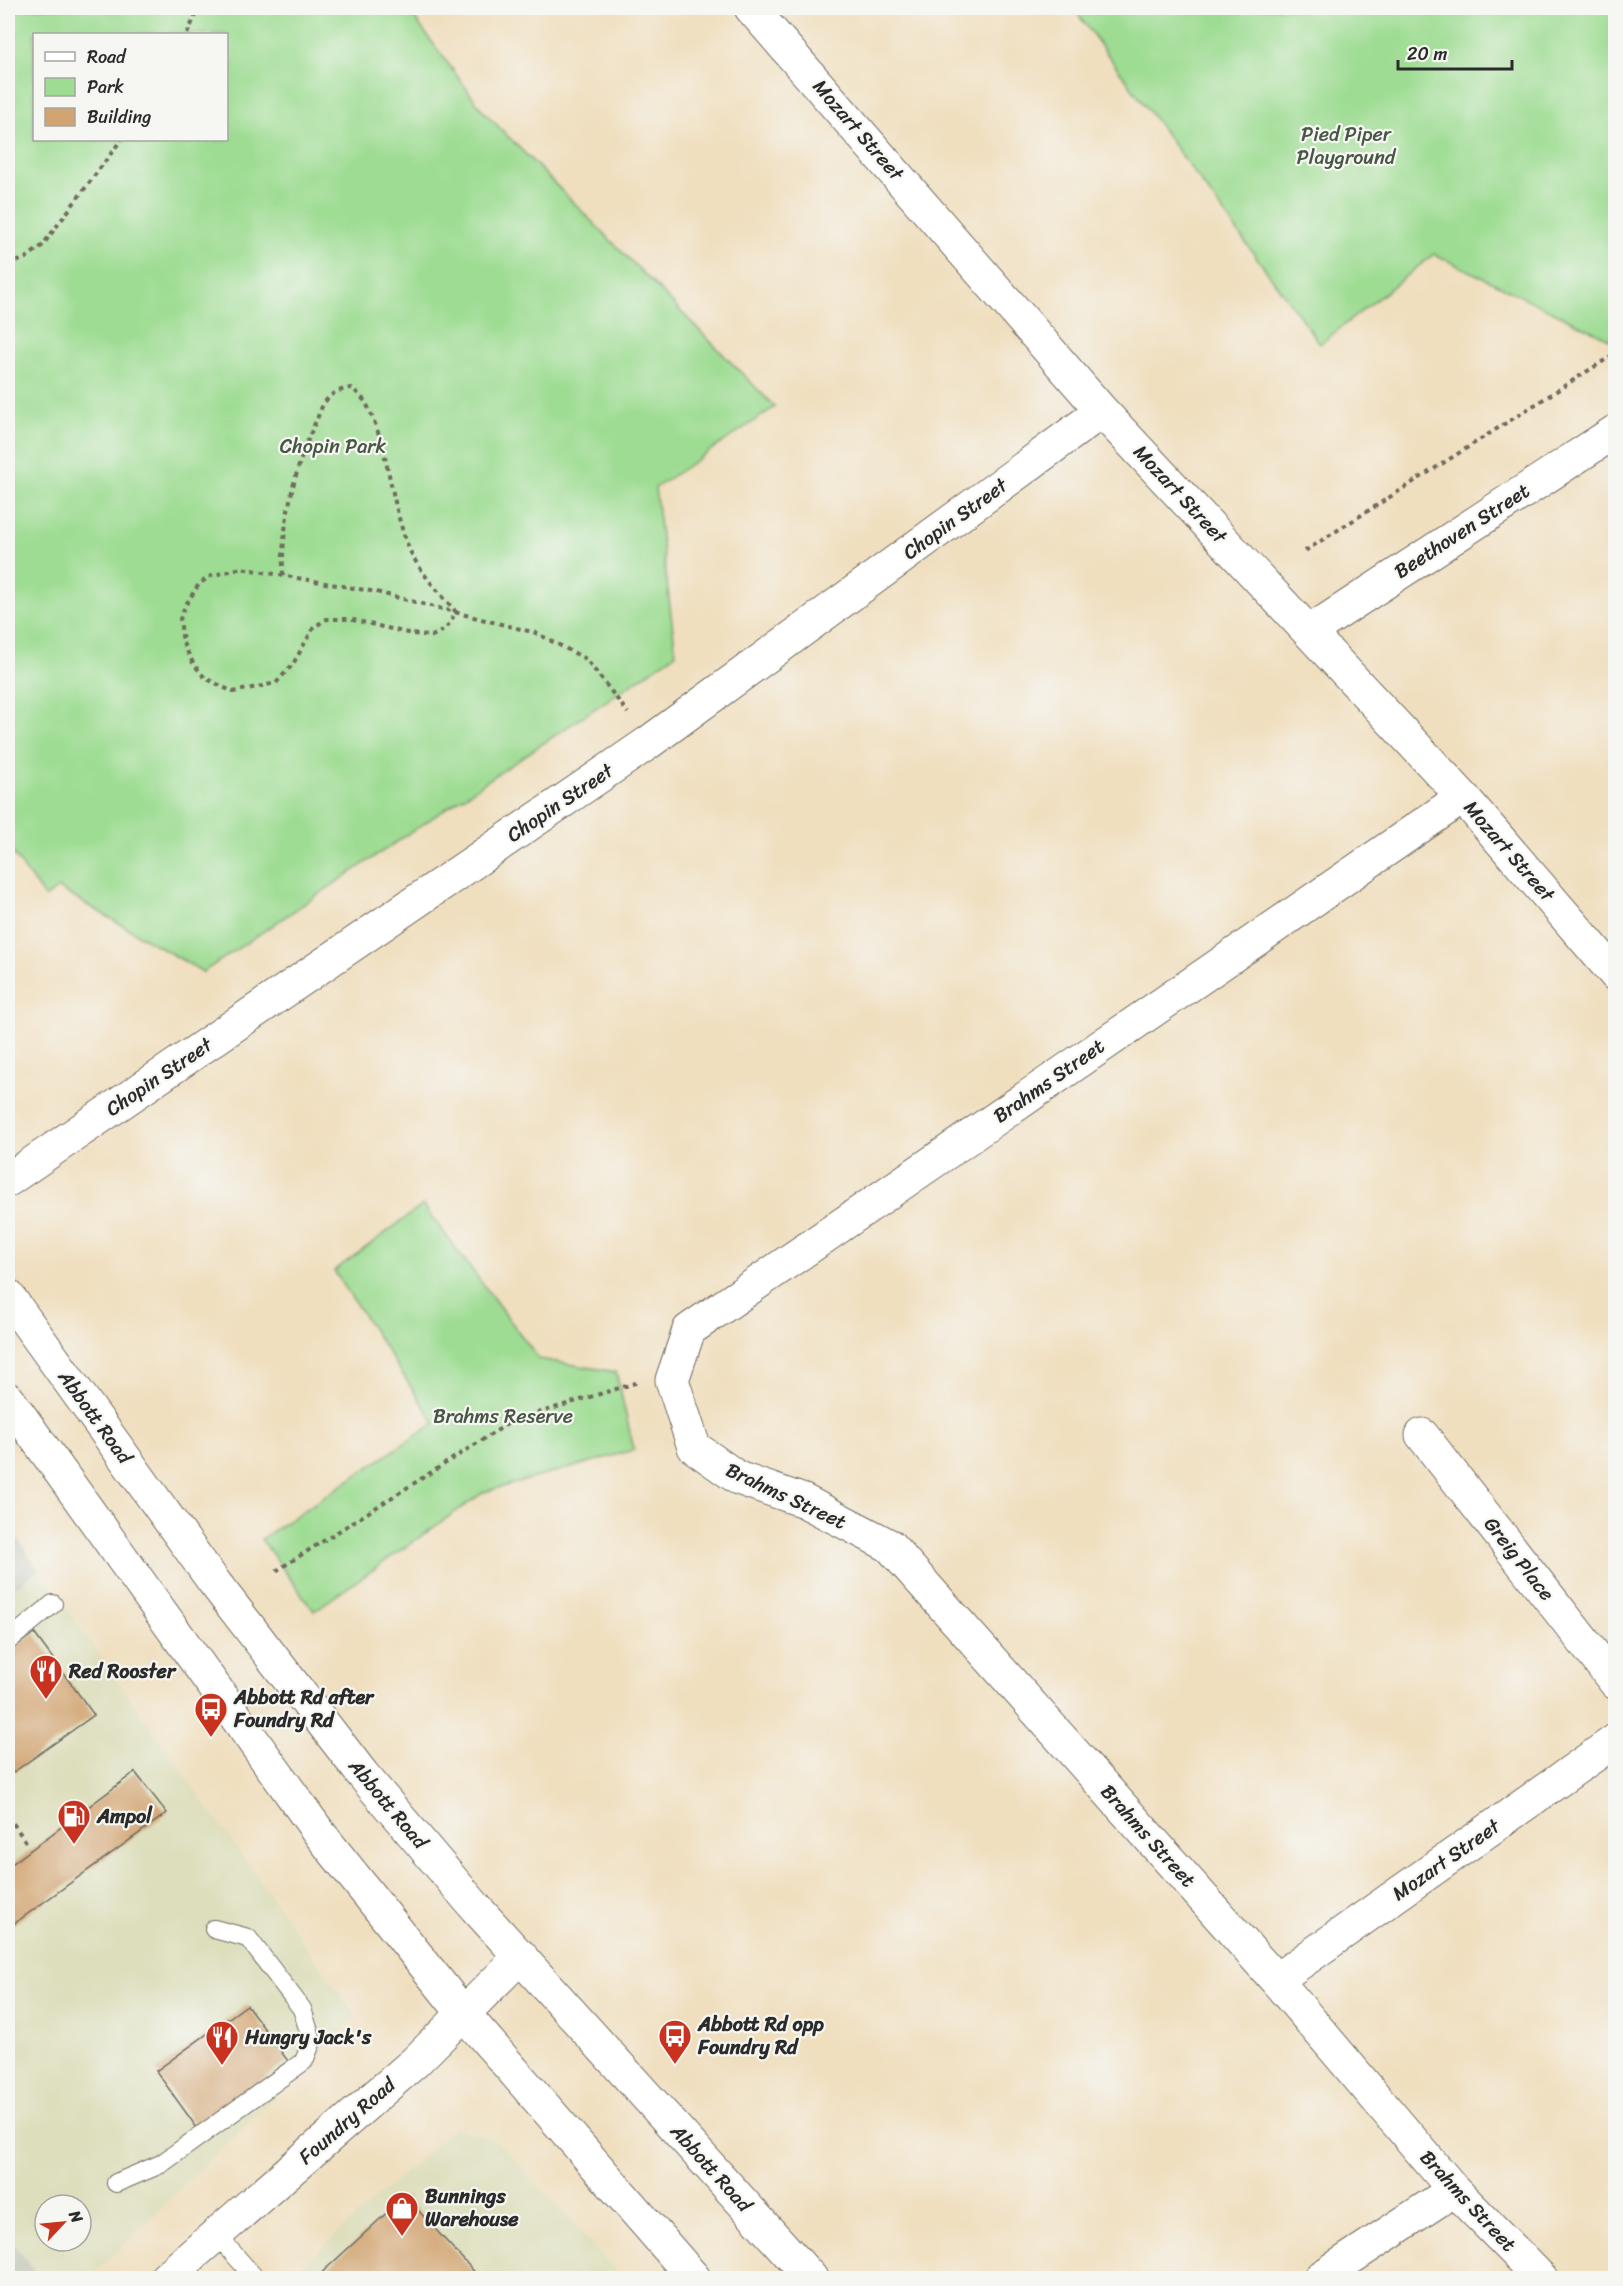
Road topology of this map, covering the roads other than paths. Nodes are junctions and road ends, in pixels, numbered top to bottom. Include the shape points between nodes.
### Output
1 (751, 8) edge
2 (1102, 411) junction
3 (1616, 431) edge
4 (1309, 632) junction
5 (1462, 797) junction
6 (1616, 975) edge
7 (8, 1180) edge
8 (8, 1296) edge
9 (8, 1399) edge
10 (1422, 1435) dead end
11 (53, 1604) dead end
12 (8, 1641) edge
13 (1616, 1683) edge
14 (1616, 1740) edge
15 (214, 1929) dead end
16 (520, 1956) junction
17 (1276, 1980) junction
18 (463, 2013) junction
19 (116, 2183) dead end
20 (1454, 2190) junction
21 (216, 2235) junction
22 (166, 2278) edge
23 (255, 2278) edge
24 (694, 2278) edge
25 (811, 2278) edge
26 (1320, 2278) edge
27 (1541, 2278) edge

1 - 2 street, Mozart Street
2 - 4 street, Mozart Street
2 - 7 street, Chopin Street via 648,743
3 - 4 street, Beethoven Street
4 - 5 street, Mozart Street
5 - 6 street, Mozart Street
5 - 17 street, Brahms Street via 689,1330 672,1380 694,1447 738,1478 804,1501 890,1546
8 - 16 street, Abbott Road via 214,1582 363,1775
9 - 18 street via 320,1834
10 - 13 street, Greig Place
11 - 12 lane
14 - 17 street, Mozart Street
15 - 19 lane via 248,1938 302,2009 312,2041 304,2061 161,2164
16 - 18 street, Foundry Road
16 - 25 street, Abbott Road
17 - 20 street, Brahms Street
18 - 21 street, Foundry Road via 415,2062
18 - 24 street
20 - 26 street
20 - 27 street, Brahms Street
21 - 22 street, Foundry Road
21 - 23 lane

